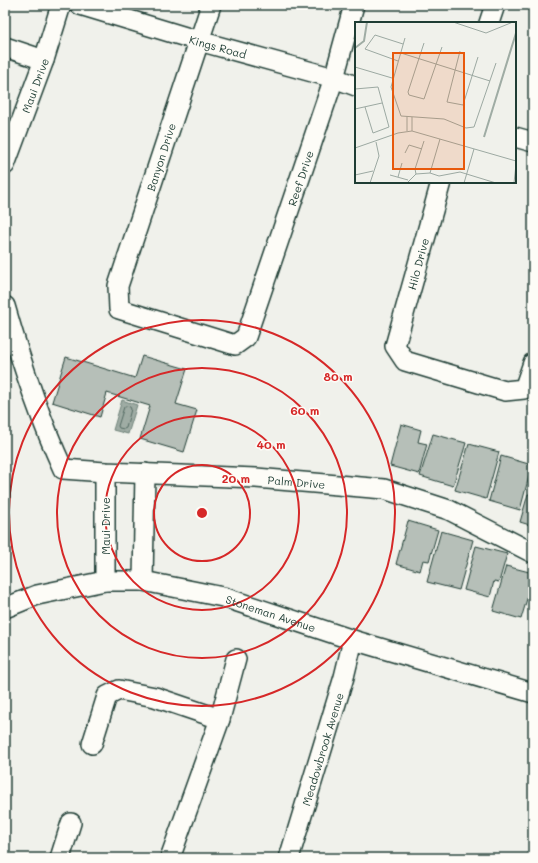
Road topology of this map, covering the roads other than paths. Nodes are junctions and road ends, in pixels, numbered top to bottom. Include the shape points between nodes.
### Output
1 (61, 5) edge
2 (80, 5) edge
3 (211, 5) edge
4 (354, 5) edge
5 (495, 5) edge
6 (489, 22) edge
7 (199, 40) junction
8 (5, 47) edge
9 (44, 60) junction
10 (334, 78) junction
11 (355, 86) edge
12 (516, 137) edge
13 (533, 142) edge
14 (5, 165) edge
15 (441, 183) edge
16 (5, 306) edge
17 (234, 345) joint
18 (533, 362) edge
19 (105, 472) junction
20 (145, 473) junction
21 (533, 553) edge
22 (105, 580) junction
23 (143, 581) junction
24 (5, 608) edge
25 (353, 640) junction
26 (236, 658) dead end
27 (533, 693) edge
28 (220, 719) junction
29 (92, 744) dead end
30 (70, 823) dead end
31 (60, 858) edge
32 (170, 858) edge
33 (289, 858) edge

1 - 9 street, Maui Drive
2 - 7 street, Kings Road
3 - 7 street, Banyon Drive
4 - 10 street, Reef Drive
5 - 6 street
7 - 10 street, Kings Road
7 - 17 street, Banyon Drive via 118,286 119,309
8 - 9 street
9 - 14 street, Maui Drive
10 - 11 street, Kings Road
10 - 17 street, Reef Drive via 246,337
12 - 13 street
15 - 18 street, Hilo Drive via 395,346 405,361 505,391 524,389
16 - 19 street, Palm Drive via 15,344 46,432 63,469
19 - 20 street, Palm Drive
19 - 22 street, Maui Drive
20 - 21 street, Palm Drive via 256,478 384,489 449,510
20 - 23 street
22 - 23 street, Stoneman Avenue
22 - 24 street, Stoneman Avenue via 37,595
23 - 25 street, Stoneman Avenue via 223,597
25 - 27 street, Stoneman Avenue
25 - 33 street, Meadowbrook Avenue
26 - 28 street
28 - 29 street via 155,697 119,690 107,696
28 - 32 street
30 - 31 street

